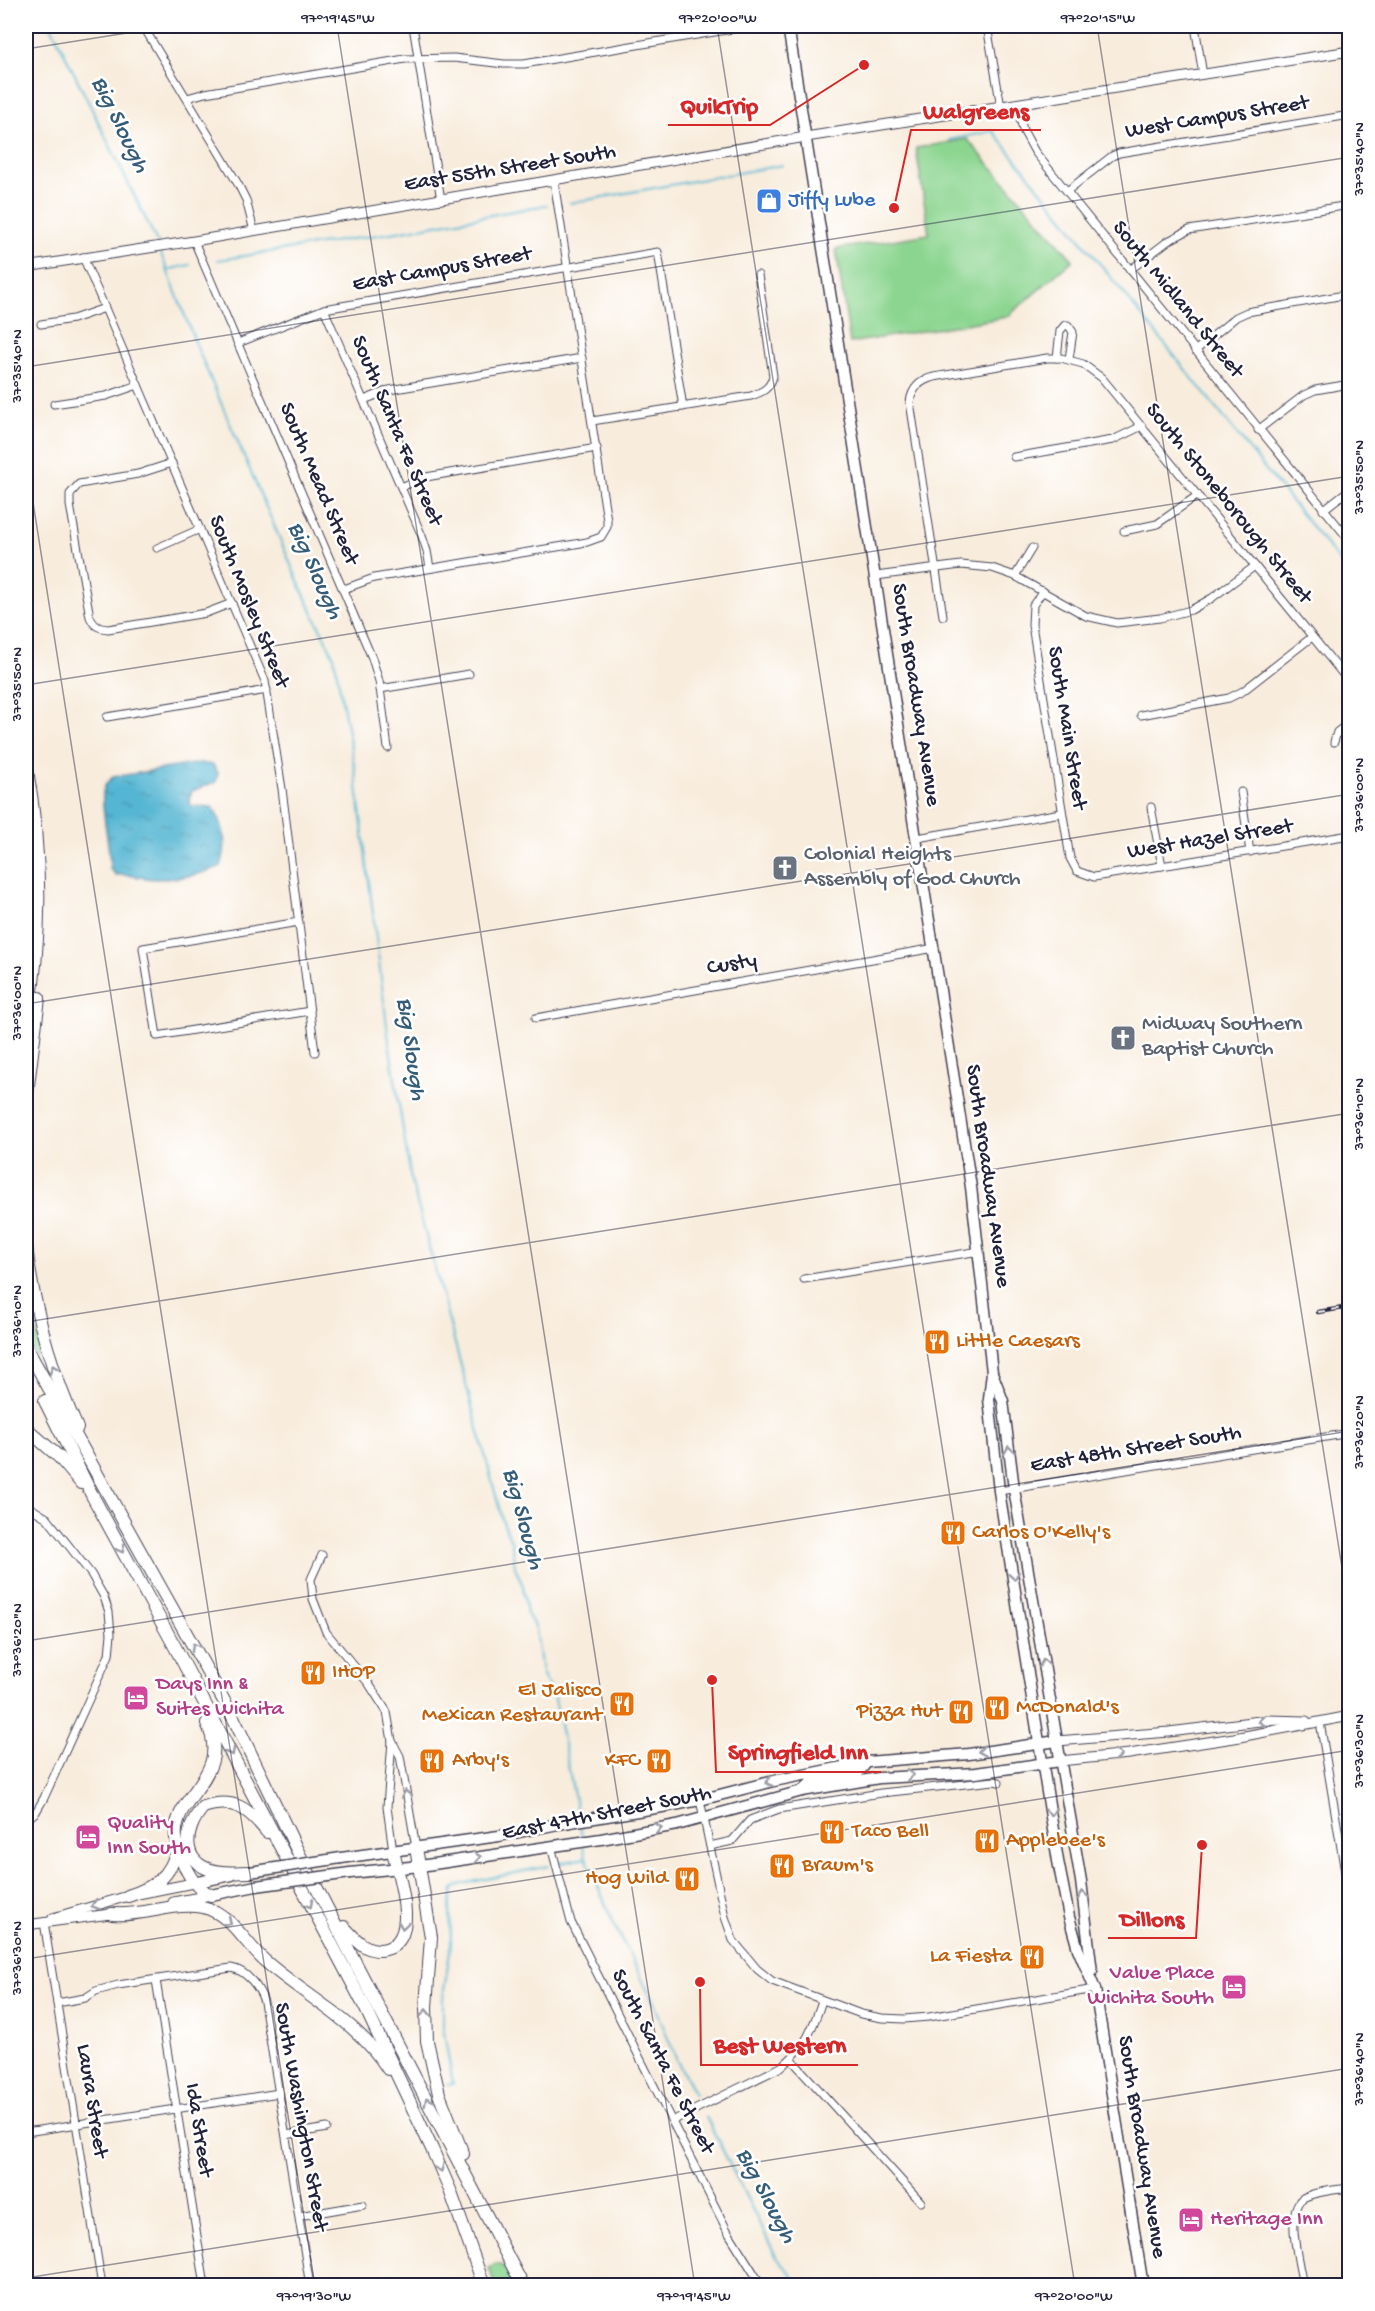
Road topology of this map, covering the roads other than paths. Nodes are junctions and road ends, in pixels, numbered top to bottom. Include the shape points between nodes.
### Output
1 (143, 26) edge
2 (413, 26) edge
3 (750, 26) edge
4 (788, 26) edge
5 (987, 26) edge
6 (1195, 26) edge
7 (1350, 51) edge
8 (419, 58) junction
9 (1203, 75) junction
10 (188, 98) junction
11 (1017, 105) junction
12 (1001, 108) junction
13 (1350, 115) edge
14 (806, 138) junction
15 (554, 181) junction
16 (1066, 191) junction
17 (441, 200) junction
18 (1350, 205) edge
19 (254, 231) junction
20 (190, 242) junction
21 (83, 257) junction
22 (26, 267) edge
23 (568, 267) junction
24 (1130, 270) junction
25 (758, 275) dead end
26 (1350, 294) edge
27 (105, 308) junction
28 (324, 309) junction
29 (41, 324) dead end
30 (238, 343) junction
31 (1195, 351) junction
32 (582, 358) junction
33 (1057, 358) junction
34 (1070, 359) junction
35 (1350, 384) edge
36 (138, 385) junction
37 (364, 400) junction
38 (54, 404) dead end
39 (683, 407) junction
40 (592, 421) junction
41 (1142, 426) junction
42 (1258, 430) junction
43 (597, 448) junction
44 (1014, 457) dead end
45 (172, 463) junction
46 (401, 487) junction
47 (1350, 489) edge
48 (1198, 495) junction
49 (1323, 510) junction
50 (200, 529) junction
51 (1124, 531) dead end
52 (1350, 542) edge
53 (157, 548) dead end
54 (1032, 548) dead end
55 (1255, 566) junction
56 (430, 568) junction
57 (936, 568) junction
58 (876, 576) junction
59 (1015, 576) junction
60 (344, 589) junction
61 (1043, 591) junction
62 (232, 603) junction
63 (943, 616) dead end
64 (1312, 637) junction
65 (469, 674) dead end
66 (1350, 682) edge
67 (380, 689) junction
68 (267, 690) junction
69 (1141, 715) dead end
70 (107, 717) dead end
71 (1350, 722) edge
72 (1334, 741) dead end
73 (388, 748) dead end
74 (26, 764) edge
75 (1241, 792) dead end
76 (1151, 807) dead end
77 (1061, 813) junction
78 (1350, 835) edge
79 (917, 838) junction
80 (1250, 852) junction
81 (1162, 866) junction
82 (1077, 871) joint
83 (26, 873) edge
84 (299, 922) junction
85 (39, 923) junction
86 (26, 925) edge
87 (935, 948) junction
88 (310, 1011) junction
89 (536, 1018) dead end
90 (26, 1027) edge
91 (315, 1052) dead end
92 (26, 1101) edge
93 (26, 1247) edge
94 (980, 1251) junction
95 (804, 1279) dead end
96 (26, 1347) edge
97 (26, 1363) edge
98 (992, 1372) junction
99 (26, 1428) edge
100 (1350, 1433) edge
101 (92, 1462) junction
102 (1014, 1489) junction
103 (999, 1491) junction
104 (93, 1497) junction
105 (26, 1505) edge
106 (322, 1555) dead end
107 (174, 1645) junction
108 (1350, 1716) edge
109 (1320, 1722) junction
110 (393, 1741) junction
111 (1057, 1741) junction
112 (1040, 1743) junction
113 (947, 1755) junction
114 (1060, 1761) junction
115 (867, 1762) junction
116 (1044, 1763) junction
117 (879, 1778) junction
118 (999, 1782) dead end
119 (802, 1791) junction
120 (880, 1793) junction
121 (700, 1800) junction
122 (704, 1817) junction
123 (26, 1820) edge
124 (557, 1845) junction
125 (710, 1846) junction
126 (178, 1848) junction
127 (416, 1848) junction
128 (283, 1851) junction
129 (393, 1851) junction
130 (420, 1866) junction
131 (396, 1868) junction
132 (250, 1872) junction
133 (193, 1883) junction
134 (211, 1895) junction
135 (128, 1896) junction
136 (1350, 1902) edge
137 (331, 1913) junction
138 (112, 1914) junction
139 (44, 1922) junction
140 (26, 1925) edge
141 (156, 1980) junction
142 (1093, 1984) junction
143 (822, 2001) junction
144 (57, 2003) junction
145 (791, 2059) junction
146 (279, 2093) junction
147 (177, 2109) junction
148 (417, 2114) junction
149 (672, 2121) junction
150 (76, 2124) junction
151 (327, 2128) dead end
152 (26, 2132) edge
153 (286, 2135) junction
154 (1350, 2188) edge
155 (921, 2202) dead end
156 (363, 2205) dead end
157 (299, 2216) junction
158 (513, 2265) junction
159 (102, 2286) edge
160 (205, 2286) edge
161 (310, 2286) edge
162 (484, 2286) edge
163 (523, 2286) edge
164 (762, 2286) edge
165 (1143, 2286) edge
166 (1303, 2286) edge

1 - 10 street
2 - 8 street
3 - 8 street via 524,64
4 - 14 main road, South Broadway Avenue
5 - 12 street
6 - 9 street
7 - 9 street, East 55th Street South
8 - 10 street
8 - 17 street
9 - 11 street, East 55th Street South
10 - 19 street via 246,200
11 - 12 street, East 55th Street South
11 - 16 street, South Midland Street via 1027,140
12 - 14 street, East 55th Street South
13 - 16 street, West Campus Street via 1119,153
14 - 15 street, East 55th Street South
14 - 58 main road, South Broadway Avenue
15 - 17 street, East 55th Street South
15 - 23 street
16 - 24 street, South Midland Street
17 - 19 street, East 55th Street South
18 - 24 street via 1189,230
19 - 20 street, East 55th Street South
20 - 21 street, East 55th Street South
20 - 30 street, South Mead Street
21 - 22 street, East 55th Street South
21 - 27 street, South Mosley Street
23 - 28 street, East Campus Street
23 - 32 street
23 - 39 street, East Campus Street via 658,252
24 - 31 street, South Midland Street
25 - 39 street via 773,376 768,387 751,396
26 - 31 street via 1248,312 1236,317
27 - 29 street
27 - 36 street, South Mosley Street
28 - 30 street, East Campus Street
28 - 37 street, South Santa Fe Street
30 - 60 street, South Mead Street
31 - 42 street, South Midland Street
32 - 37 street via 389,390
32 - 40 street
33 - 34 street
33 - 34 street via 1060,331 1068,325 1073,332
33 - 57 street via 927,379 913,392 910,402
34 - 41 street, South Stoneborough Street via 1102,378
35 - 42 street via 1304,395
36 - 38 street via 106,396
36 - 45 street, South Mosley Street
37 - 46 street, South Santa Fe Street
39 - 40 street
40 - 43 street
41 - 44 street via 1113,440
41 - 48 street, South Stoneborough Street
42 - 49 street, South Midland Street
43 - 46 street via 426,477
43 - 56 street via 607,520 605,532 598,538
45 - 50 street, South Mosley Street
45 - 62 street via 138,474 79,484 70,494 90,617 97,626 108,629 206,613
46 - 56 street, South Santa Fe Street via 424,542
47 - 49 street
48 - 51 street via 1157,524
48 - 55 street, South Stoneborough Street
49 - 52 street, South Midland Street
50 - 53 street
50 - 62 street, South Mosley Street
54 - 59 street
55 - 61 street via 1197,607 1173,616 1131,622 1092,618
55 - 64 street, South Stoneborough Street
56 - 60 street via 374,578
57 - 58 street
57 - 59 street via 975,564
57 - 63 street
58 - 79 main road, South Broadway Avenue
59 - 61 street
60 - 67 street, South Mead Street
61 - 77 street, South Main Street via 1034,605 1032,625
62 - 68 street, South Mosley Street
64 - 66 street, South Stoneborough Street
64 - 69 street via 1229,698
65 - 67 street
67 - 73 street, South Mead Street
68 - 70 street
68 - 84 street, South Mosley Street
71 - 72 street via 1337,732
74 - 85 highway via 39,869
75 - 80 street
76 - 81 street
77 - 79 street
77 - 82 street, South Main Street via 1071,863
78 - 80 street, West Hazel Street
79 - 87 main road, South Broadway Avenue
80 - 81 street, West Hazel Street
81 - 82 street, West Hazel Street via 1094,877
83 - 86 highway
84 - 88 street, South Mosley Street
84 - 88 street via 143,948 157,1036
85 - 90 highway
85 - 92 highway via 42,972
87 - 89 street, Custy
87 - 94 main road, South Broadway Avenue
88 - 91 street, South Mosley Street
101 -> 93 highway via 63,1395 40,1326
94 - 95 street
94 - 98 main road, South Broadway Avenue
96 - 101 highway
97 - 104 highway
102 -> 98 main road, South Broadway Avenue via 1003,1401
98 - 103 main road, South Broadway Avenue via 989,1399
99 - 104 highway via 59,1457
100 - 102 street, East 48th Street South
137 -> 101 highway via 233,1717
102 - 103 street, East 48th Street South
111 -> 102 main road, South Broadway Avenue
103 -> 112 main road, South Broadway Avenue
104 -> 107 highway
105 - 123 street via 47,1518 91,1574 109,1612 111,1634 109,1655 44,1798
106 - 110 street via 311,1579 313,1599 326,1632 387,1712
107 - 126 highway via 213,1736 214,1752 206,1775 181,1814 176,1836
107 -> 128 highway
108 - 109 street
109 -> 111 street, East 47th Street South via 1268,1720
114 -> 109 street, East 47th Street South via 1129,1754
109 - 136 street
127 -> 110 street via 400,1756
110 - 129 street via 387,1807
111 - 112 main road, East 47th Street South
111 - 114 main road, South Broadway Avenue
112 -> 113 main road, East 47th Street South
112 - 116 main road, South Broadway Avenue
113 - 115 main road, East 47th Street South
113 - 117 main road via 932,1761 883,1767
114 - 116 main road, East 47th Street South
142 -> 114 main road, South Broadway Avenue via 1082,1888
115 - 119 main road via 859,1772 813,1781
115 -> 121 main road, East 47th Street South via 774,1780
117 -> 116 main road, East 47th Street South via 976,1773
116 -> 142 main road, South Broadway Avenue via 1069,1917
117 - 119 main road, East 47th Street South
117 - 120 street
118 - 120 street
119 - 122 main road, East 47th Street South
120 - 125 street via 758,1815 732,1841
121 - 122 street
121 - 127 main road, East 47th Street South
124 -> 122 main road, East 47th Street South
122 - 125 street
130 -> 124 main road, East 47th Street South
124 - 149 street, South Santa Fe Street via 571,1922
125 - 143 street via 725,1917 742,1953 772,1981
126 - 133 highway
126 - 135 highway via 161,1879
127 - 129 main road, East 47th Street South
127 - 130 highway
128 - 132 highway via 254,1816 238,1806 225,1802 203,1807 190,1824 187,1839 192,1857 198,1864 215,1870
128 -> 148 highway
129 - 131 highway
129 - 132 main road, East 47th Street South, bridge
130 - 131 main road, East 47th Street South
158 -> 130 highway via 452,2128 434,2074 427,2041 426,2007 431,1937
131 - 134 main road, East 47th Street South, bridge
131 -> 137 highway via 404,1901 405,1931 392,1947 369,1949 358,1944
132 - 133 main road, East 47th Street South
133 - 134 highway
133 - 135 street, East 47th Street South
134 - 138 street, East 47th Street South
135 -> 139 street, East 47th Street South
158 -> 137 highway
138 - 139 street, East 47th Street South
138 -> 148 highway via 128,1916 192,1905 216,1912 238,1930 262,1959 347,2023 383,2061
139 - 140 street, East 47th Street South
139 - 144 street, Laura Street
141 - 144 street, South Washington Street via 118,1985 85,1998
141 - 146 street, South Washington Street via 231,1968 242,1972 262,1996
141 - 147 street, Ida Street
142 - 143 street via 904,2019 882,2018
142 - 165 main road, South Broadway Avenue
143 - 145 street via 807,2041
144 - 150 street, Laura Street
145 - 149 street
145 - 155 street
146 - 147 street
146 - 153 street, South Washington Street
147 - 150 street
147 - 160 street, Ida Street
148 -> 162 highway via 450,2190
149 - 164 street, South Santa Fe Street via 728,2232
150 - 152 street
150 - 159 street, Laura Street
151 - 153 street
153 - 157 street, South Washington Street
154 - 166 street via 1315,2194 1299,2202 1295,2209 1293,2223
156 - 157 street
157 - 161 street, South Washington Street
158 - 163 highway

